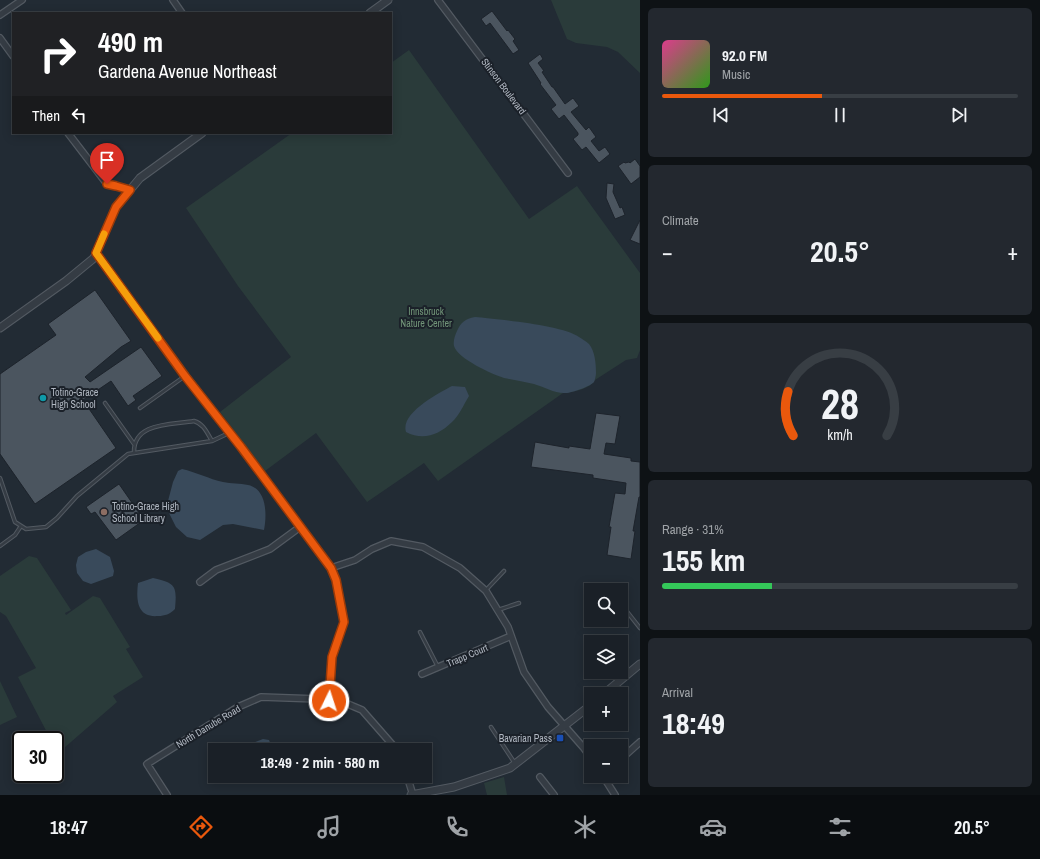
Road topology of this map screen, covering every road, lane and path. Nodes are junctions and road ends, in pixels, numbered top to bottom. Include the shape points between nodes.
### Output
1 (22, 0) edge
2 (173, 0) edge
3 (388, 0) edge
4 (438, 0) edge
5 (181, 12) edge
6 (371, 12) edge
7 (0, 15) edge
8 (0, 38) edge
9 (12, 55) edge
10 (69, 134) edge
11 (201, 134) edge
12 (568, 173) dead end
13 (130, 190) junction
14 (96, 253) junction
15 (0, 328) edge
16 (185, 376) junction
17 (105, 403) dead end
18 (140, 408) dead end
19 (230, 433) junction
20 (212, 441) junction
21 (134, 445) junction
22 (134, 453) junction
23 (0, 478) edge
24 (21, 526) junction
25 (300, 527) junction
26 (0, 546) edge
27 (331, 568) junction
28 (504, 571) dead end
29 (200, 582) dead end
30 (486, 591) junction
31 (519, 603) dead end
32 (498, 610) junction
33 (628, 614) edge
34 (640, 628) edge
35 (420, 632) dead end
36 (511, 636) junction
37 (640, 664) edge
38 (438, 668) junction
39 (422, 674) dead end
40 (612, 687) edge
41 (329, 701) junction
42 (584, 710) edge
43 (564, 726) junction
44 (491, 727) dead end
45 (640, 742) edge
46 (391, 743) edge
47 (584, 748) edge
48 (628, 753) edge
49 (516, 764) junction
50 (540, 777) dead end
51 (409, 783) edge
52 (607, 783) edge
53 (613, 794) edge
54 (167, 795) edge
55 (412, 795) edge
56 (554, 795) edge

1 - 7 street
2 - 5 street
3 - 6 street
4 - 12 street, Stinson Boulevard
8 - 9 street
10 - 13 street via 107,184
11 - 13 street via 140,178
13 - 14 street via 116,207
14 - 15 street via 94,258 66,281
14 - 16 street
16 - 18 lane
16 - 19 street
17 - 21 lane
19 - 20 lane
19 - 25 street
20 - 21 lane via 203,426 194,421 145,430 138,436
20 - 22 lane
21 - 22 lane
22 - 24 lane via 128,454 46,527 26,529
23 - 24 lane via 15,522
24 - 26 lane via 16,535
25 - 27 street
25 - 29 street via 270,549 216,570
27 - 30 street via 354,560 391,541 423,547 460,568
27 - 41 street via 336,580 344,622 332,657
28 - 30 lane
30 - 32 street
31 - 32 lane
32 - 36 street
33 - 34 lane
35 - 38 lane
36 - 38 street, Trapp Court
36 - 43 street via 524,672
37 - 40 street
38 - 39 street, Trapp Court
41 - 46 street, North Danube Road via 343,702 362,710
41 - 54 street, North Danube Road via 261,697 238,707 147,764
42 - 43 street
43 - 47 street
43 - 49 street
44 - 49 lane
45 - 48 street
49 - 55 street via 454,787
50 - 56 street
51 - 55 street
52 - 53 street

